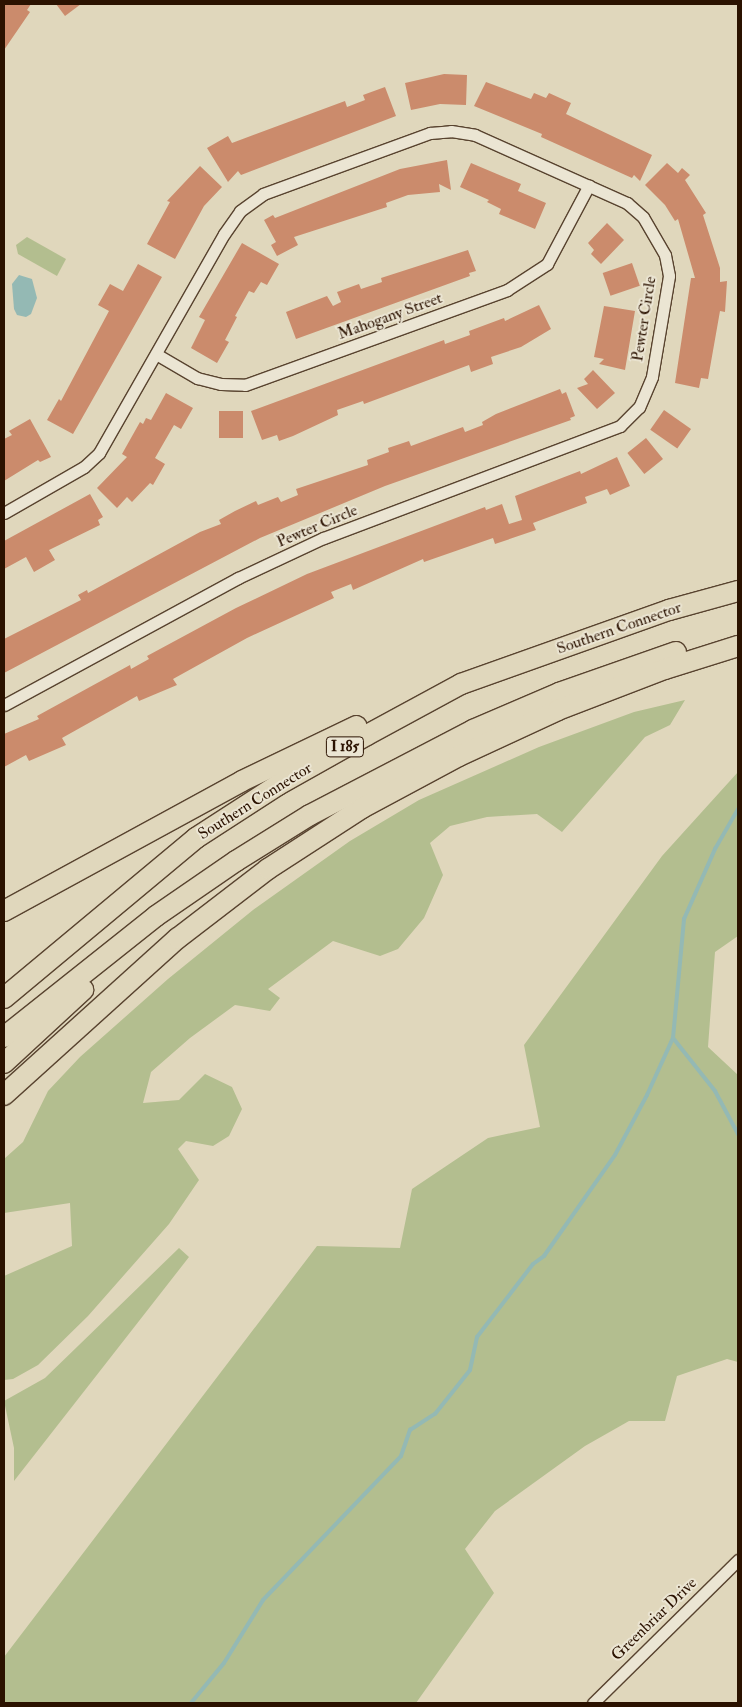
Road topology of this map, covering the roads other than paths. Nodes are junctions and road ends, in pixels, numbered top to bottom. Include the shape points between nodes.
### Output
1 (589, 185) junction
2 (156, 354) junction
3 (4, 513) edge
4 (738, 591) edge
5 (738, 634) edge
6 (738, 646) edge
7 (461, 684) junction
8 (4, 706) edge
9 (217, 875) junction
10 (4, 912) edge
11 (34, 973) junction
12 (4, 992) edge
13 (4, 998) edge
14 (4, 1037) edge
15 (54, 1050) junction
16 (4, 1063) edge
17 (4, 1095) edge
18 (4, 1106) edge
19 (738, 1560) edge
20 (593, 1703) edge

1 - 2 street, Mahogany Street via 547,264 507,290 245,384 220,384 197,378
1 - 2 street, Pewter Circle via 475,135 452,131 430,133 263,194 240,211 224,234
1 - 8 street, Pewter Circle via 627,203 643,217 665,255 669,276 652,377 639,406 620,426 323,538 221,587
2 - 3 street, Pewter Circle via 99,453 84,467
4 - 7 highway, Southern Connector / I 185 via 669,610
5 - 9 highway, I 185 via 648,660 473,730 310,815
6 - 15 highway via 665,669 558,710 459,756 362,808 268,869 178,938
7 - 10 highway via 395,708 242,781
7 - 11 highway, Southern Connector / I 185 via 278,785 196,838
9 - 14 highway, I 185 via 156,916
9 - 16 highway
11 - 12 highway
11 - 13 highway, Southern Connector / I 185
15 - 17 highway
15 - 18 highway
19 - 20 street, Greenbriar Drive

